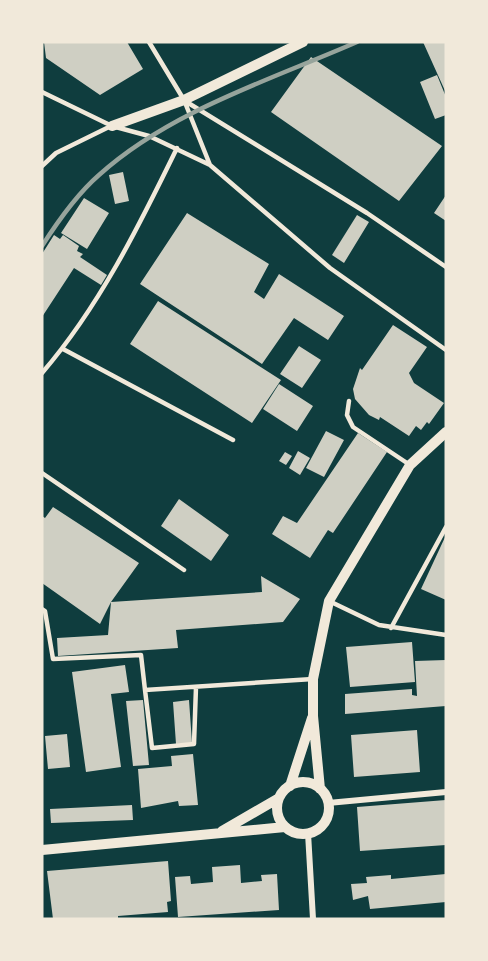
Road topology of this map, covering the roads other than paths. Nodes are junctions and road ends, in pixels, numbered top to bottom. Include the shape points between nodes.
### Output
1 (149, 42) edge
2 (303, 42) edge
3 (42, 92) edge
4 (184, 100) junction
5 (112, 126) junction
6 (177, 148) junction
7 (210, 165) junction
8 (42, 166) edge
9 (446, 267) edge
10 (63, 349) junction
11 (446, 350) edge
12 (42, 373) edge
13 (349, 401) dead end
14 (446, 432) edge
15 (233, 440) dead end
16 (410, 465) junction
17 (42, 473) edge
18 (446, 527) edge
19 (184, 570) dead end
20 (329, 601) junction
21 (42, 609) edge
22 (391, 628) junction
23 (446, 635) edge
24 (313, 679) junction
25 (196, 687) junction
26 (145, 690) junction
27 (313, 716) junction
28 (290, 786) junction
29 (320, 789) junction
30 (446, 792) edge
31 (279, 798) junction
32 (328, 803) junction
33 (285, 827) junction
34 (308, 833) junction
35 (216, 834) junction
36 (42, 850) edge
37 (313, 919) edge

1 - 4 lane
2 - 4 street
3 - 5 lane
4 - 5 street
4 - 7 lane
4 - 9 lane via 367,213
5 - 6 lane
5 - 8 lane via 56,153
6 - 7 lane
6 - 10 lane via 138,228
7 - 11 lane via 330,268
10 - 12 lane
10 - 15 lane
13 - 16 lane via 347,415 353,427
14 - 16 street
16 - 20 street
17 - 19 lane
18 - 22 lane
20 - 22 lane
20 - 24 street
21 - 26 lane via 53,659 141,656
22 - 23 lane
24 - 25 lane
24 - 27 street
25 - 26 lane
25 - 26 lane via 194,744 152,748
27 - 28 street
27 - 29 street
28 - 29 street via 305,782
28 - 31 street
29 - 32 street
30 - 32 street
31 - 33 street via 277,814
31 - 35 street
32 - 34 street via 322,826
33 - 34 street
33 - 35 street
34 - 37 street
35 - 36 street

